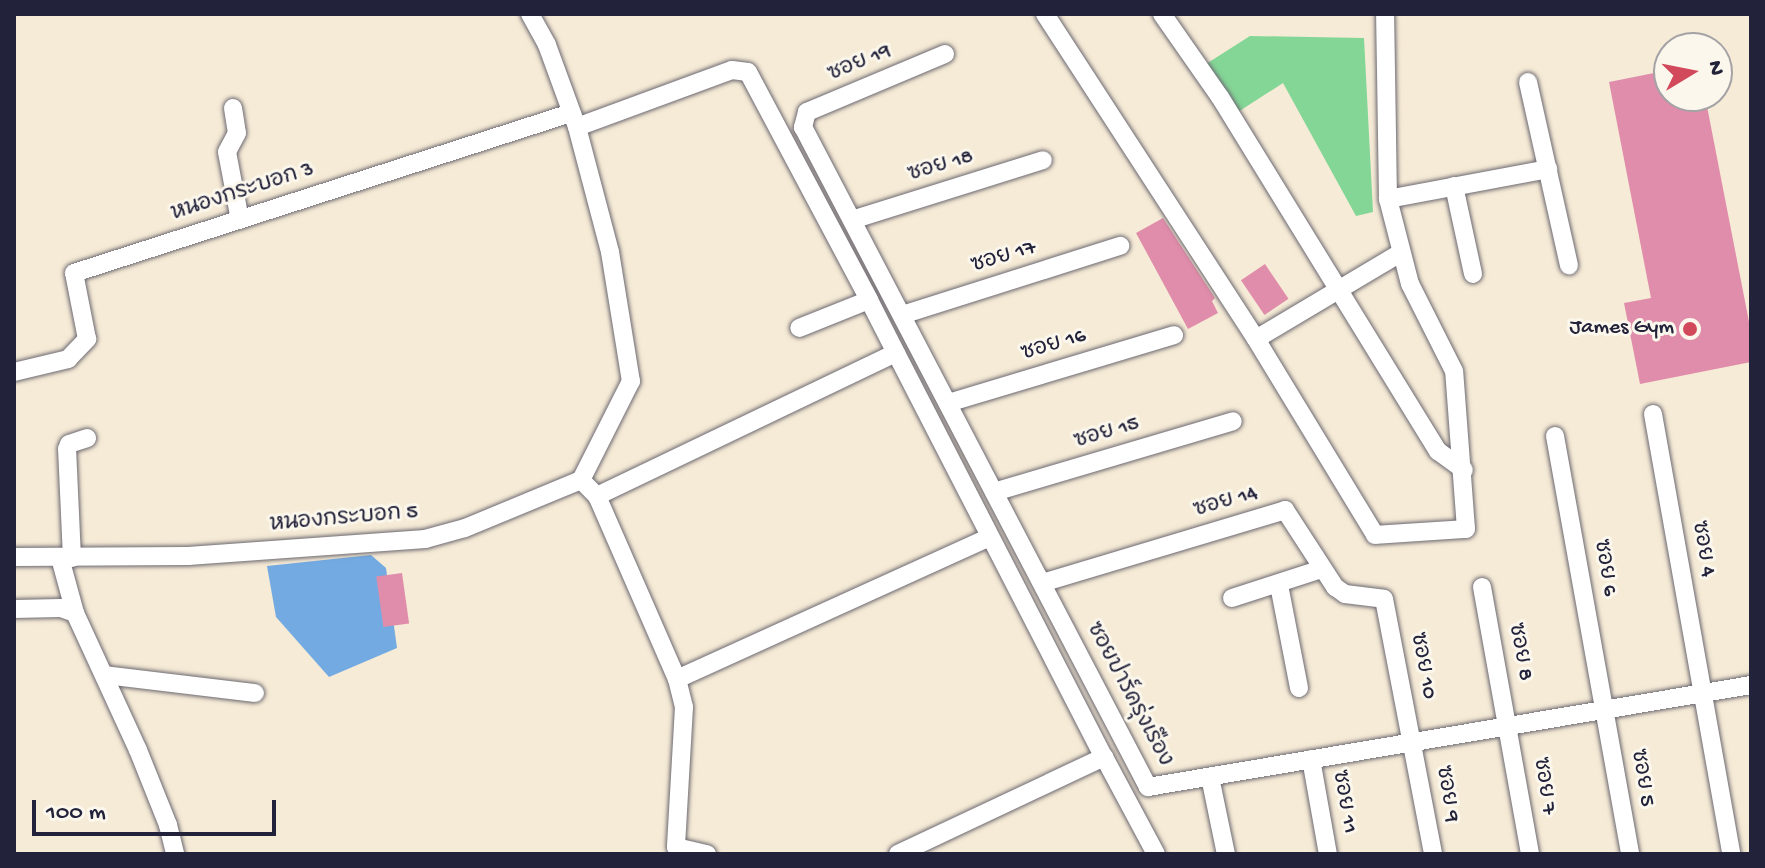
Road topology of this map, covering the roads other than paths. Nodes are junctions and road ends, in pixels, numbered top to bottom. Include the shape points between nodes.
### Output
1 (530, 14) edge
2 (1045, 14) edge
3 (1162, 14) edge
4 (1385, 14) edge
5 (945, 54) dead end
6 (1528, 82) dead end
7 (233, 108) dead end
8 (574, 120) junction
9 (803, 127) joint
10 (1043, 160) dead end
11 (1548, 169) junction
12 (1454, 186) junction
13 (1388, 199) junction
14 (240, 220) junction
15 (852, 220) junction
16 (1120, 246) dead end
17 (1400, 253) junction
18 (1569, 265) dead end
19 (1473, 274) dead end
20 (1340, 287) junction
21 (869, 300) junction
22 (902, 315) junction
23 (799, 328) dead end
24 (1174, 335) dead end
25 (1256, 339) junction
26 (896, 353) junction
27 (14, 372) edge
28 (948, 403) junction
29 (1653, 414) dead end
30 (1233, 421) dead end
31 (1555, 436) dead end
32 (87, 438) dead end
33 (1464, 470) junction
34 (581, 480) junction
35 (994, 492) junction
36 (597, 496) junction
37 (988, 538) junction
38 (14, 557) edge
39 (66, 558) junction
40 (1322, 569) junction
41 (1042, 583) junction
42 (1279, 585) junction
43 (1482, 587) dead end
44 (1232, 598) dead end
45 (1384, 599) joint
46 (14, 609) edge
47 (75, 613) junction
48 (104, 675) junction
49 (677, 679) junction
50 (1751, 685) edge
51 (1299, 688) dead end
52 (255, 693) dead end
53 (1703, 693) junction
54 (1605, 709) junction
55 (1509, 726) junction
56 (1413, 742) junction
57 (1104, 757) junction
58 (1311, 759) junction
59 (1210, 777) junction
60 (675, 850) edge
61 (175, 854) edge
62 (707, 854) edge
63 (898, 854) edge
64 (1156, 854) edge
65 (1226, 854) edge
66 (1328, 854) edge
67 (1433, 854) edge
68 (1530, 854) edge
69 (1630, 854) edge
70 (1731, 854) edge

1 - 8 street
2 - 25 street
3 - 20 street
4 - 13 street
5 - 9 street, ซอย 19 via 807,112
6 - 11 street
7 - 14 street via 237,133 227,160
8 - 14 street, หนองกระบอก 3
8 - 21 street, หนองกระบอก 3 via 732,70 748,72
8 - 34 street via 610,252 631,381
9 - 15 street, ซอยปาร์ครุ่งเรือง
10 - 15 street, ซอย 18
11 - 12 street
11 - 18 street
12 - 13 street
12 - 19 street
13 - 17 street
14 - 27 street, หนองกระบอก 3 via 74,273 87,339 68,359
15 - 22 street, ซอยปาร์ครุ่งเรือง
16 - 22 street, ซอย 17
17 - 20 street
17 - 33 street via 1454,371
20 - 25 street
20 - 33 street via 1438,451
21 - 23 street
21 - 26 street
22 - 28 street, ซอยปาร์ครุ่งเรือง
24 - 28 street, ซอย 16
25 - 33 street via 1375,535 1466,529
26 - 36 street
26 - 37 street
28 - 35 street, ซอยปาร์ครุ่งเรือง
29 - 53 street, ซอย 4
30 - 35 street, ซอย 15
31 - 54 street, ซอย 6
32 - 39 street via 67,449
34 - 36 street
34 - 39 street, หนองกระบอก 5 via 425,539 188,556
35 - 41 street, ซอยปาร์ครุ่งเรือง
36 - 49 street
37 - 49 street
37 - 57 street
38 - 39 street, หนองกระบอก 5
39 - 47 street
40 - 41 street, ซอย 14 via 1285,510
40 - 42 street
40 - 45 street, ซอย 14 via 1345,594
41 - 59 street, ซอยปาร์ครุ่งเรือง via 1148,787
42 - 44 street
42 - 51 street
43 - 55 street, ซอย 8
45 - 56 street, ซอย 10
46 - 47 street via 61,608
47 - 48 street
48 - 52 street
48 - 61 street
49 - 60 street via 684,707
50 - 53 street, ซอยปาร์ครุ่งเรือง
53 - 54 street, ซอยปาร์ครุ่งเรือง
53 - 70 street, ซอย 4
54 - 55 street, ซอยปาร์ครุ่งเรือง
54 - 69 street, ซอย 5
55 - 56 street, ซอยปาร์ครุ่งเรือง
55 - 68 street, ซอย 7
56 - 58 street, ซอยปาร์ครุ่งเรือง
56 - 67 street, ซอย 9
57 - 63 street
57 - 64 street
58 - 59 street, ซอยปาร์ครุ่งเรือง
58 - 66 street, ซอย 11
59 - 65 street
60 - 62 street

